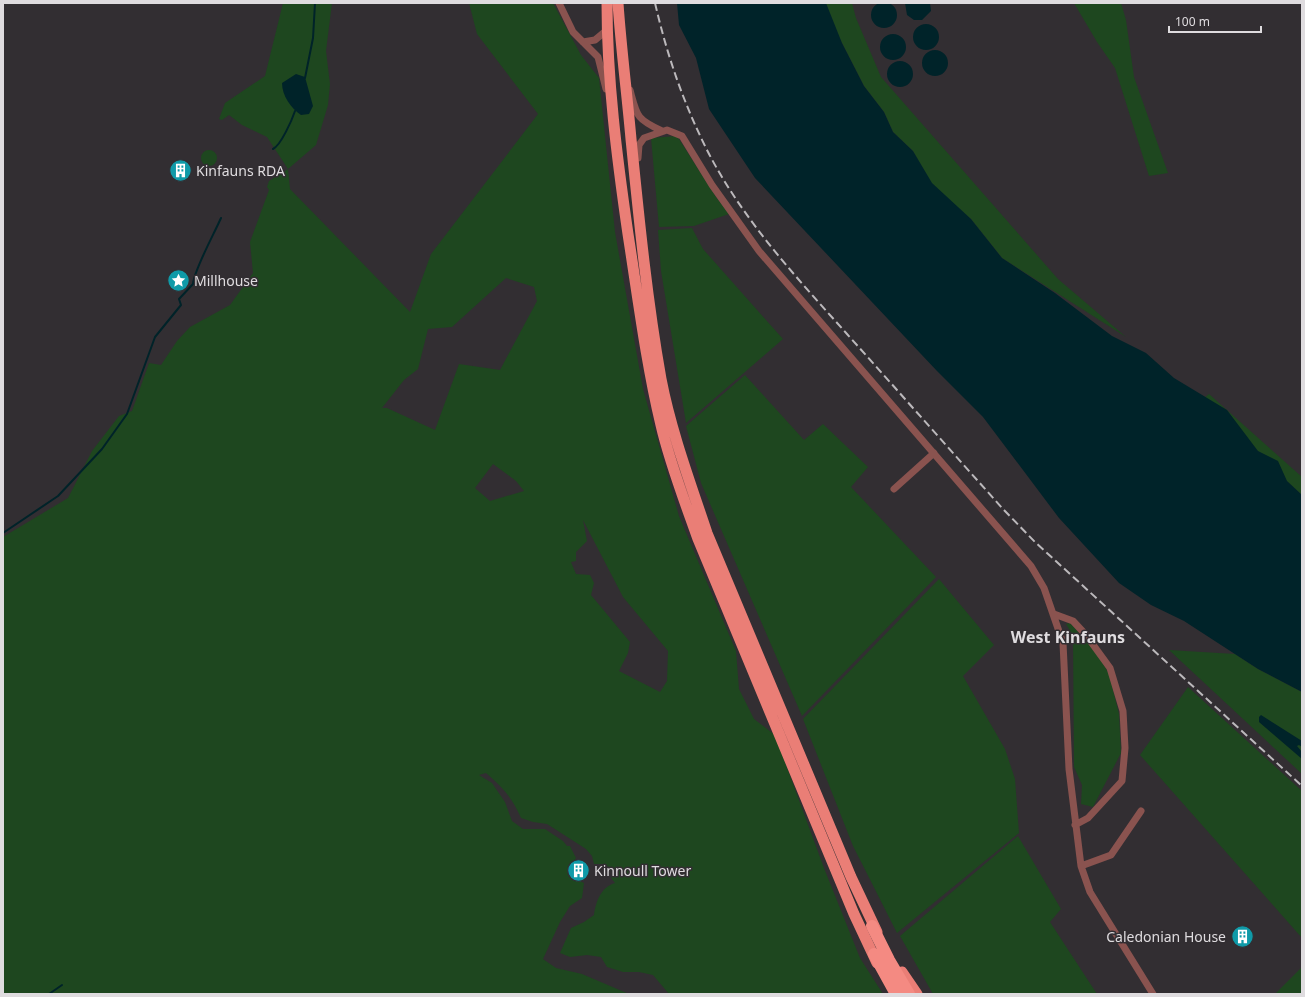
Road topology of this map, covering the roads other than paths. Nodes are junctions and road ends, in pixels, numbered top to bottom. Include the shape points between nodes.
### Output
1 (559, 3) edge
2 (607, 3) edge
3 (618, 3) edge
4 (607, 30) junction
5 (583, 42) junction
6 (624, 68) junction
7 (662, 131) junction
8 (617, 140) junction
9 (636, 194) junction
10 (934, 453) junction
11 (894, 489) dead end
12 (1054, 614) junction
13 (1141, 811) dead end
14 (1075, 825) junction
15 (1080, 866) junction
16 (872, 926) junction
17 (874, 954) junction
18 (892, 994) edge
19 (896, 994) edge
20 (909, 994) edge
21 (917, 994) edge
22 (1153, 994) edge

1 - 5 street via 573,32
2 - 4 highway
3 - 6 highway
4 - 5 street via 595,40
4 - 8 highway
5 - 8 street via 598,57 601,64 611,125
6 - 7 street via 637,114 642,121
6 - 9 highway
7 - 9 street via 644,138 639,145
7 - 10 street via 673,131 682,136 712,186 759,251
8 - 17 highway via 624,204 651,379 676,477 698,539 854,914
9 - 16 highway via 662,380 687,474 707,532
10 - 11 street
10 - 12 street via 1032,566
12 - 14 street via 1063,643 1068,769
12 - 14 street via 1072,621 1086,634 1110,668 1123,711 1125,748 1122,781 1088,818
13 - 15 street via 1111,855
14 - 15 street
15 - 22 street via 1090,892
16 - 20 highway
16 - 21 highway
17 - 18 highway
17 - 19 highway

